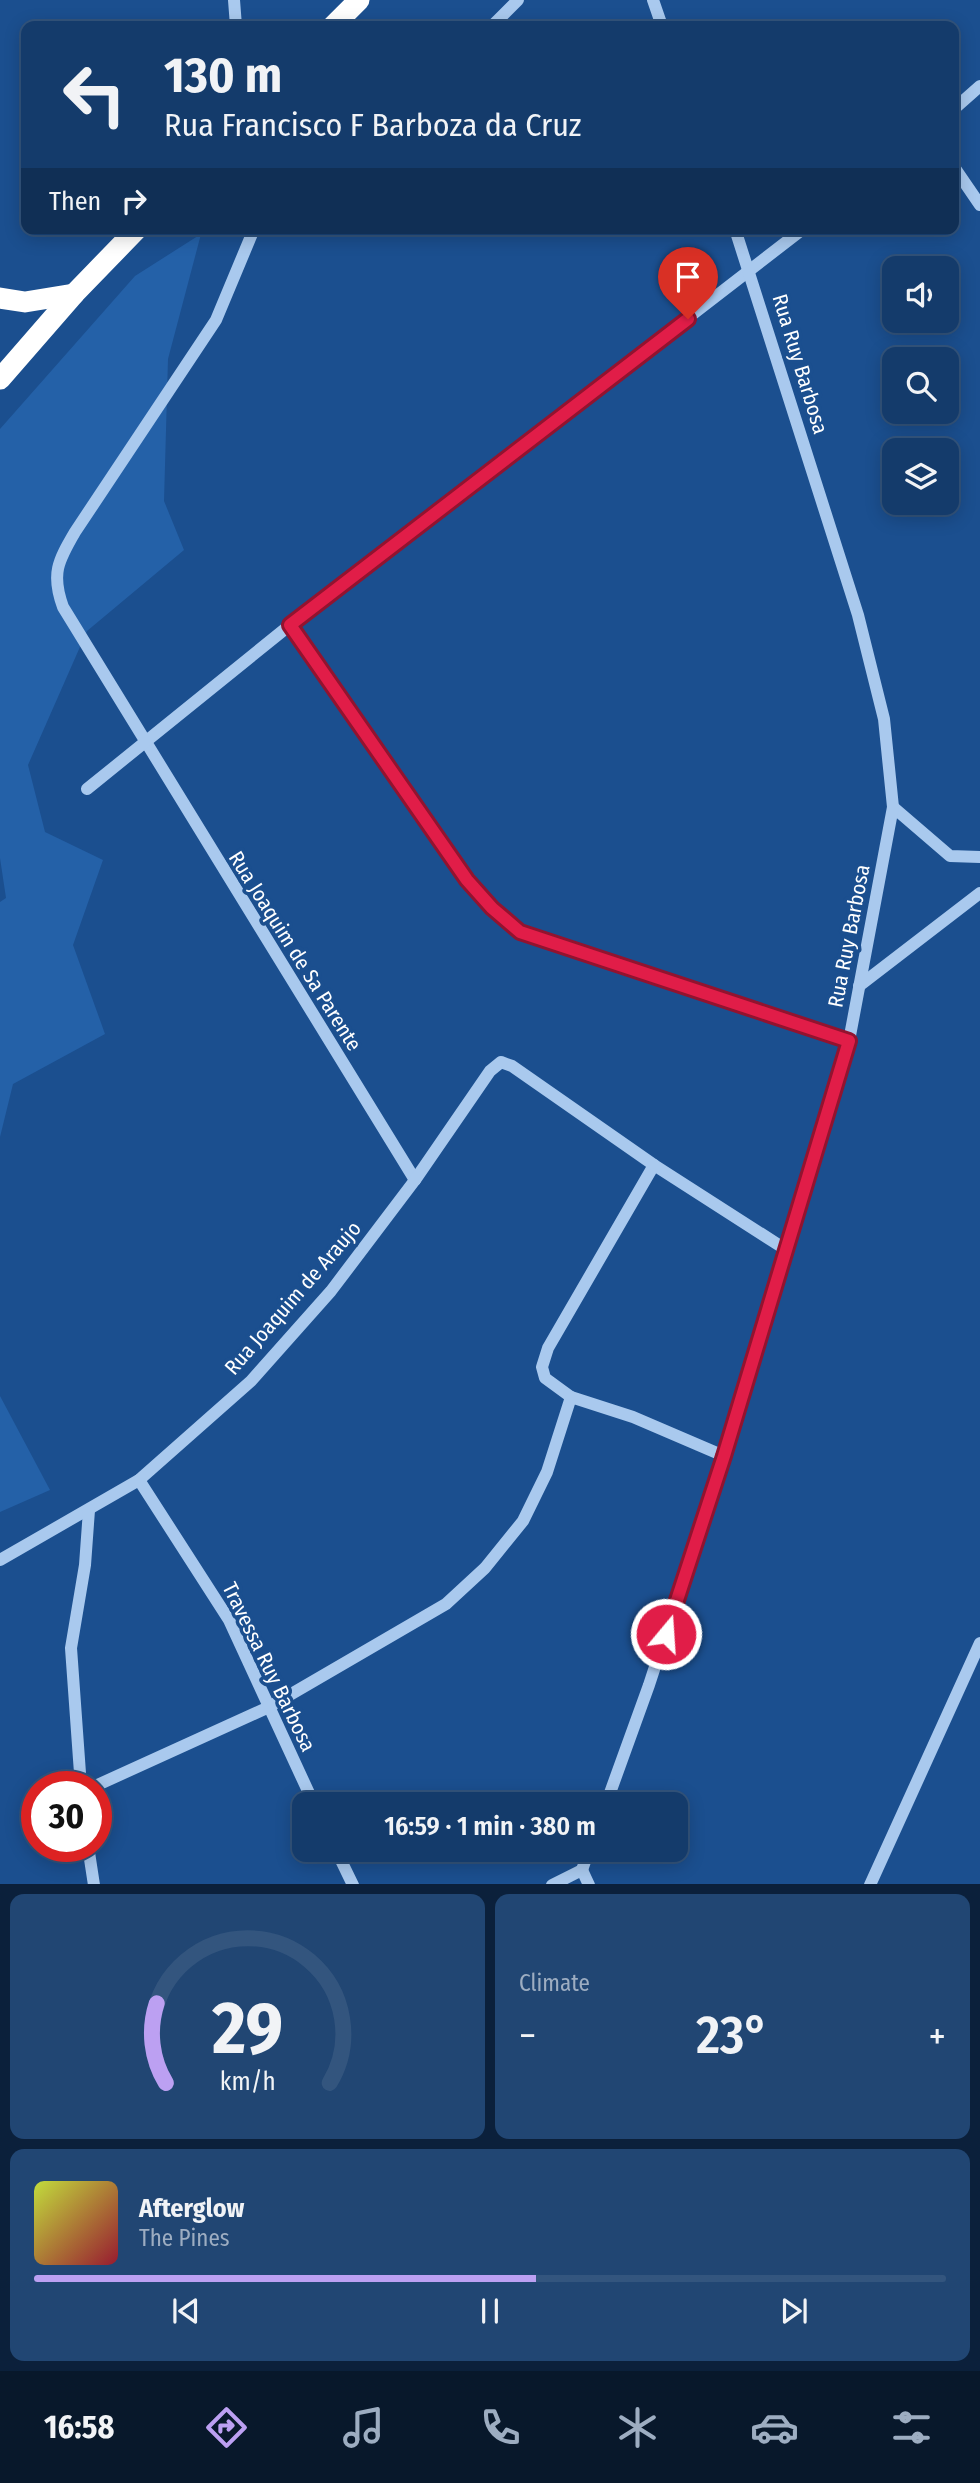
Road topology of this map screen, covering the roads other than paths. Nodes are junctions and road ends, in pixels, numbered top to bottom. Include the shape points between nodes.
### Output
1 (234, 0) edge
2 (359, 0) edge
3 (518, 0) edge
4 (653, 0) edge
5 (236, 21) edge
6 (338, 21) edge
7 (497, 21) edge
8 (660, 21) edge
9 (980, 86) edge
10 (959, 105) edge
11 (959, 174) edge
12 (980, 205) edge
13 (131, 235) edge
14 (251, 235) edge
15 (737, 235) edge
16 (795, 235) edge
17 (750, 270) junction
18 (74, 294) junction
19 (0, 298) edge
20 (0, 379) edge
21 (290, 625) junction
22 (143, 742) junction
23 (87, 789) dead end
24 (893, 807) junction
25 (980, 857) edge
26 (980, 893) edge
27 (859, 986) junction
28 (849, 1041) junction
29 (654, 1165) junction
30 (415, 1180) junction
31 (785, 1249) junction
32 (571, 1397) junction
33 (724, 1456) junction
34 (139, 1480) junction
35 (89, 1510) junction
36 (0, 1560) edge
37 (980, 1643) edge
38 (269, 1707) junction
39 (80, 1771) edge
40 (112, 1778) edge
41 (308, 1792) edge
42 (610, 1792) edge
43 (90, 1862) edge
44 (342, 1862) edge
45 (585, 1862) edge
46 (582, 1870) junction
47 (94, 1884) edge
48 (353, 1884) edge
49 (554, 1884) edge
50 (589, 1884) edge
51 (870, 1884) edge

1 - 5 street
2 - 6 highway
3 - 7 street
4 - 8 street
9 - 10 street
11 - 12 street
13 - 18 highway
14 - 22 street, Rua Joaquim de Sa Parente via 216,320 61,557 55,586 63,607
15 - 17 street, Rua Ruy Barbosa
16 - 17 street
17 - 21 street
17 - 24 street, Rua Ruy Barbosa via 858,615 884,719
18 - 19 highway via 25,302
18 - 20 highway
21 - 22 street
21 - 28 street via 467,880 520,932
22 - 23 street
22 - 30 street, Rua Joaquim de Sa Parente
24 - 25 street via 950,856
24 - 27 street, Rua Ruy Barbosa
26 - 27 street
27 - 28 street, Rua Ruy Barbosa
28 - 31 street, Rua Ruy Barbosa
29 - 30 street, Rua Joaquim de Araujo via 501,1062
29 - 31 street
29 - 32 street via 548,1348 542,1367 545,1378
30 - 34 street, Rua Joaquim de Araujo via 331,1291 251,1381
31 - 33 street, Rua Ruy Barbosa
32 - 33 street via 633,1417
32 - 38 street via 547,1472 523,1521 485,1568 446,1604
33 - 42 street, Rua Ruy Barbosa
34 - 35 street, Rua Joaquim de Araujo
34 - 38 street, Travessa Ruy Barbosa via 229,1620
35 - 36 street, Rua Joaquim de Araujo
35 - 39 street via 71,1648
37 - 51 street
38 - 40 street
38 - 41 street, Travessa Ruy Barbosa
43 - 47 street
44 - 48 street
45 - 46 street
46 - 49 street
46 - 50 street

